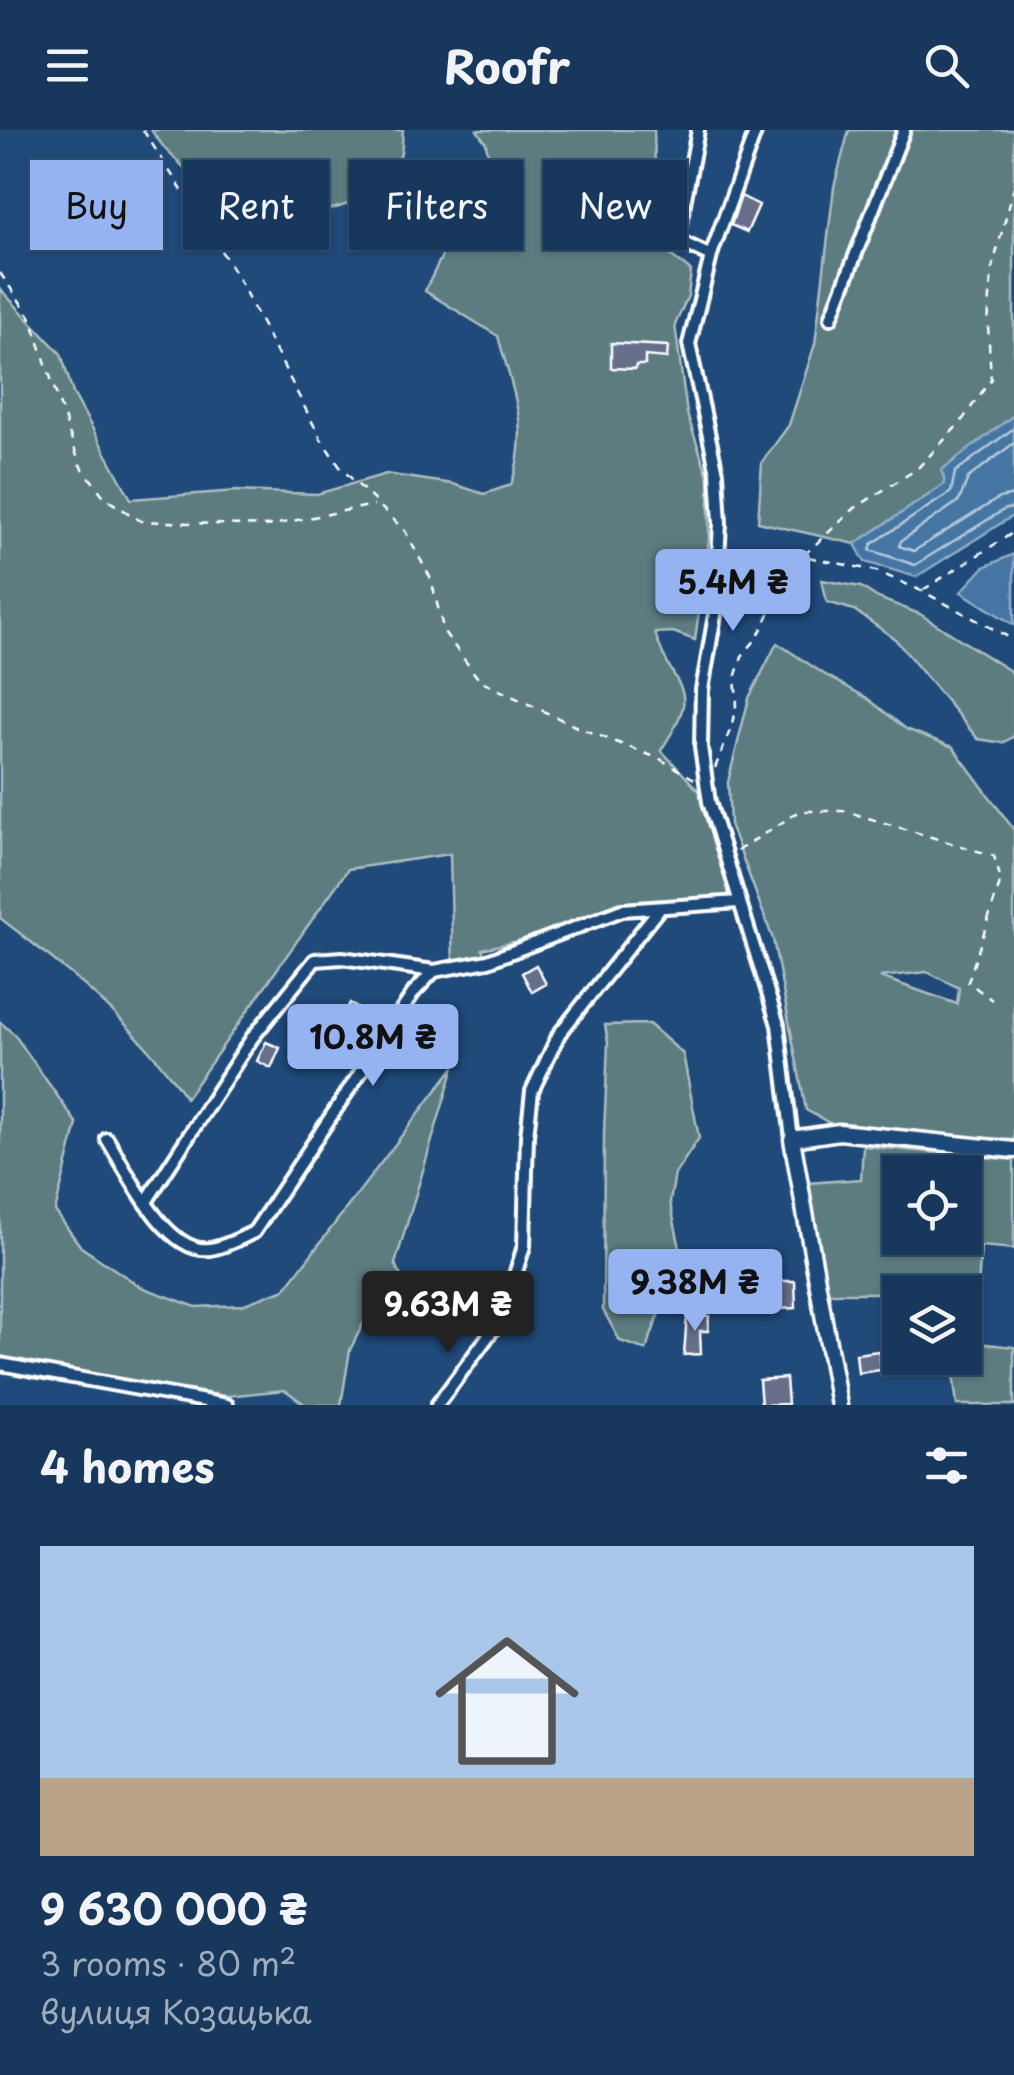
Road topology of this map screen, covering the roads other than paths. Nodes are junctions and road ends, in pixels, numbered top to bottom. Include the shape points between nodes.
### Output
1 (698, 130) edge
2 (756, 130) edge
3 (904, 130) edge
4 (711, 256) junction
5 (831, 318) dead end
6 (739, 902) junction
7 (660, 909) junction
8 (434, 971) junction
9 (792, 1138) junction
10 (108, 1139) dead end
11 (1014, 1150) edge
12 (146, 1202) junction
13 (503, 1313) dead end
14 (492, 1330) dead end
15 (0, 1364) edge
16 (227, 1405) edge
17 (436, 1405) edge
18 (839, 1405) edge

1 - 4 street via 676,240
2 - 4 street
3 - 5 street
4 - 6 street via 689,344 717,473 720,524 701,746
6 - 7 street
6 - 9 street via 778,1026
7 - 8 street via 622,910 488,961
7 - 13 street via 559,1034 532,1091 524,1246
8 - 12 street via 315,960 252,1038
8 - 12 street via 254,1232 211,1249 193,1248
9 - 11 street via 838,1132
9 - 18 street
10 - 12 street
14 - 17 street
15 - 16 street

